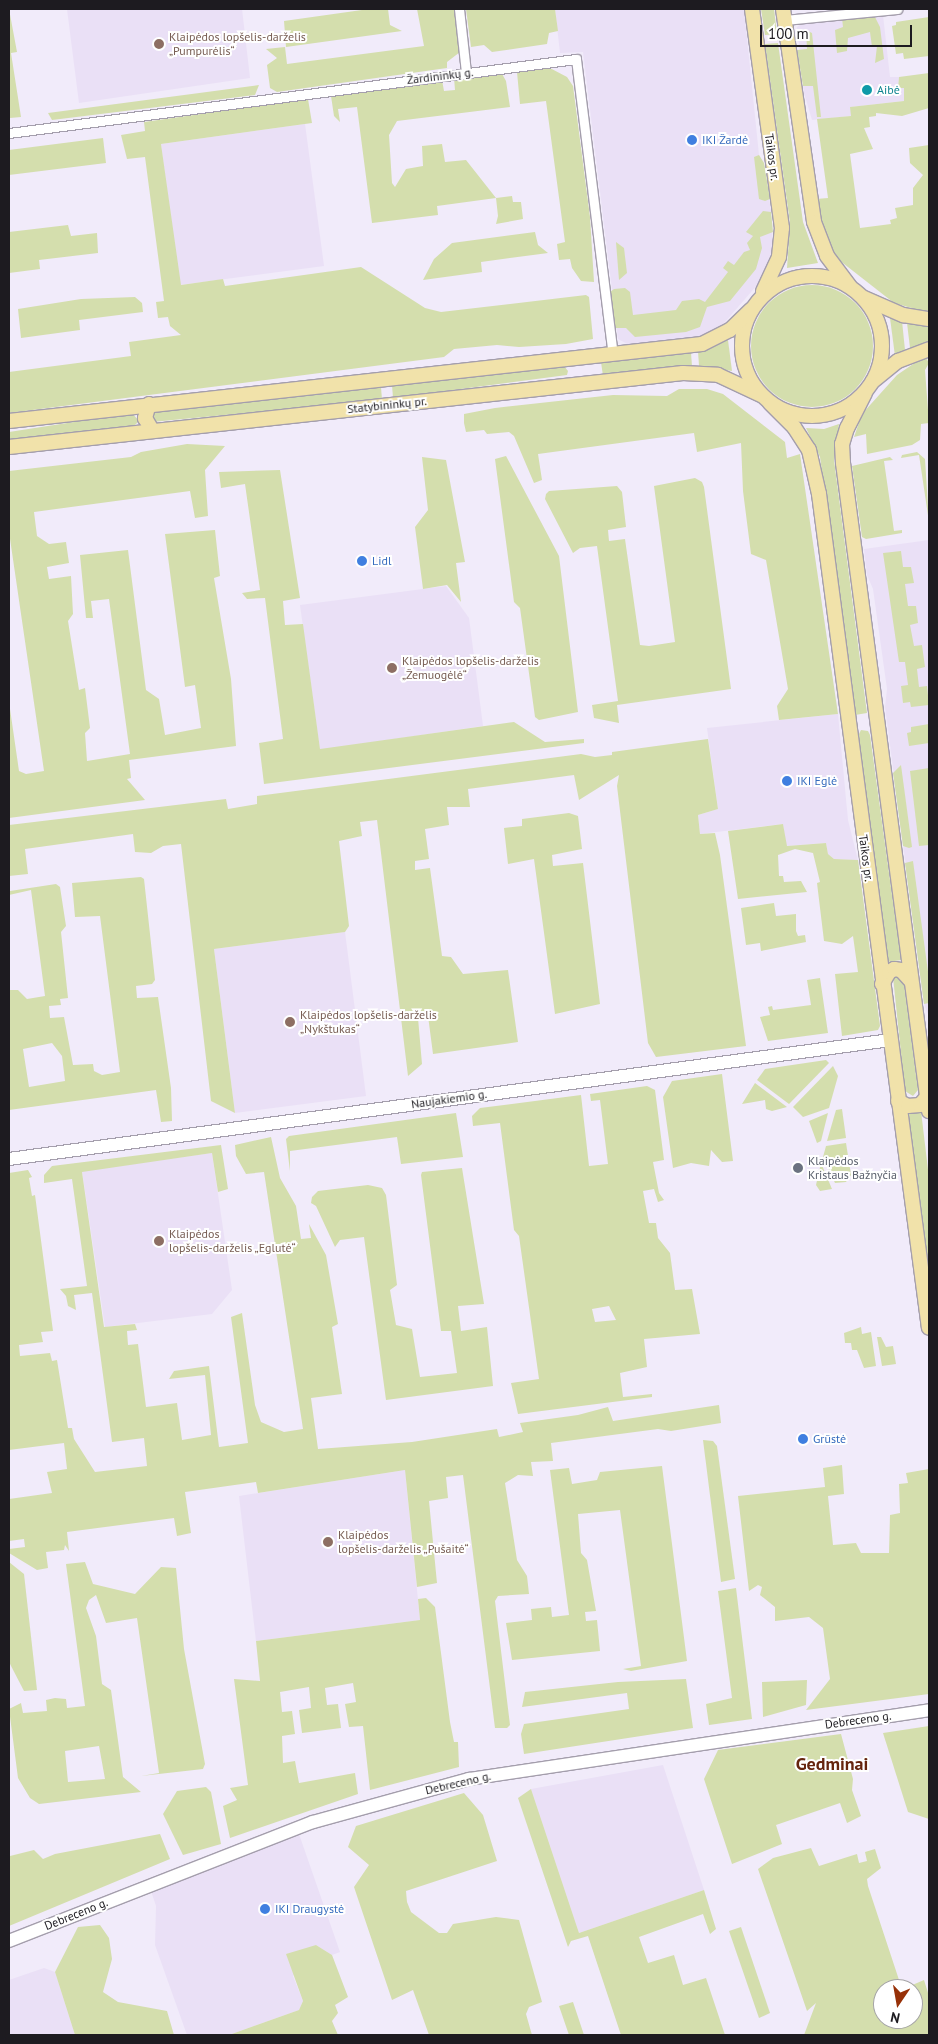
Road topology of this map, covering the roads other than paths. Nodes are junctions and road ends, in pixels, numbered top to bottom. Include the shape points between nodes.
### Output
1 (459, 9) edge
2 (752, 9) edge
3 (897, 9) edge
4 (784, 14) edge
5 (466, 72) junction
6 (9, 133) edge
7 (857, 293) junction
8 (755, 305) junction
9 (929, 319) edge
10 (929, 349) edge
11 (613, 355) junction
12 (564, 360) junction
13 (566, 385) junction
14 (868, 387) junction
15 (765, 399) junction
16 (149, 404) junction
17 (9, 421) edge
18 (152, 430) junction
19 (9, 447) edge
20 (911, 981) junction
21 (882, 984) junction
22 (924, 1034) edge
23 (890, 1040) junction
24 (898, 1101) junction
25 (928, 1104) edge
26 (9, 1159) edge
27 (929, 1328) edge
28 (929, 1710) edge
29 (9, 1942) edge

1 - 5 street
2 - 8 main road, Taikos pr. via 782,228 779,258
3 - 4 street
4 - 7 main road via 814,222 827,256
5 - 6 street, Žardininkų g.
5 - 11 street, Žardininkų g. via 576,59
7 - 8 main road via 828,278 803,276 778,284
7 - 9 main road via 903,315
7 - 14 main road via 877,319 882,344
8 - 11 main road, Statybininkų pr. via 730,330 702,344
8 - 15 main road via 742,335 743,361
10 - 14 main road via 898,362
11 - 12 main road, Statybininkų pr.
12 - 13 main road via 574,374
12 - 16 main road, Statybininkų pr.
13 - 15 main road, Statybininkų pr. via 707,372 740,383
13 - 18 main road, Statybininkų pr.
14 - 15 main road via 844,409 819,416 793,414
14 - 20 main road via 847,428 842,444 843,463
15 - 21 main road, Taikos pr. via 794,427 809,450 819,494
16 - 17 main road, Statybininkų pr.
16 - 18 main road via 145,418
18 - 19 main road, Statybininkų pr.
20 - 21 main road via 901,970 894,969 888,972
20 - 22 main road
21 - 23 main road, Taikos pr.
22 - 25 main road
23 - 24 main road, Taikos pr.
23 - 26 street, Naujakiemio g.
24 - 25 main road via 908,1106
24 - 27 main road, Taikos pr.
28 - 29 street, Debreceno g. via 469,1779 313,1822

